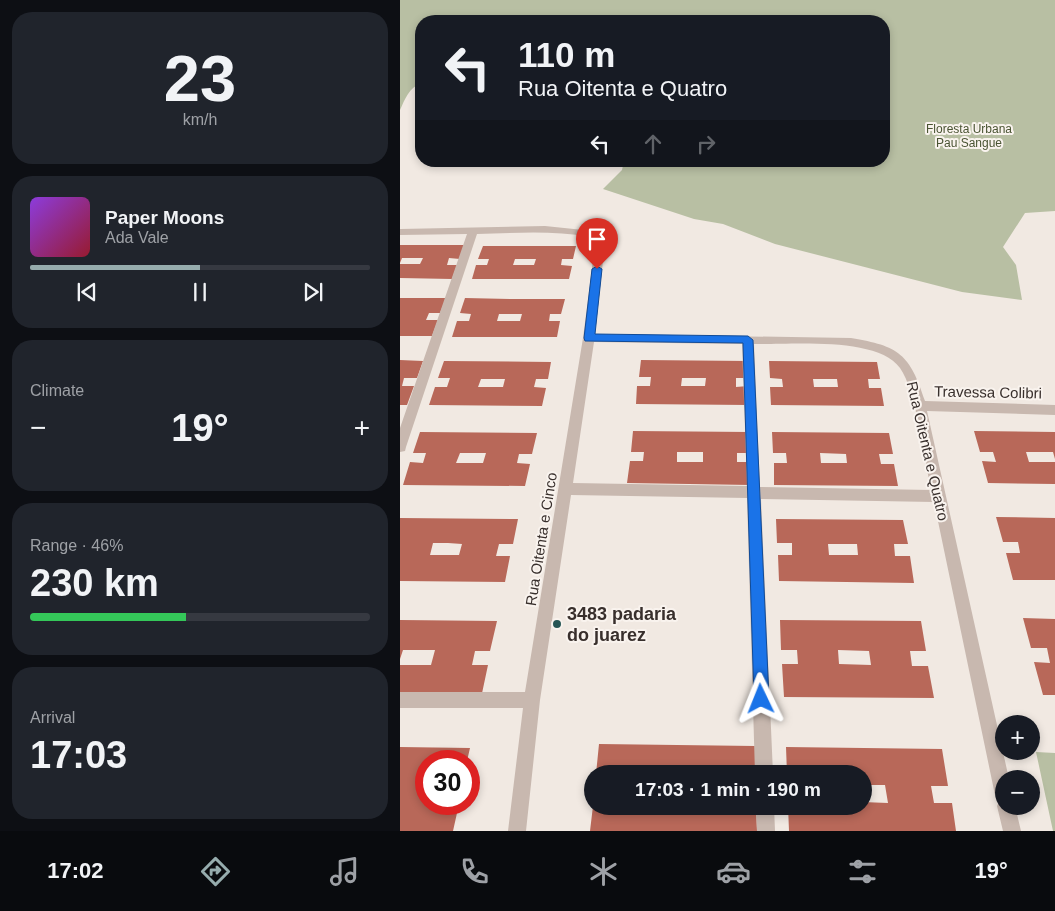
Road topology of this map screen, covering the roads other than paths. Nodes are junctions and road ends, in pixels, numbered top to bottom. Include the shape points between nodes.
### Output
1 (472, 230) junction
2 (400, 232) edge
3 (589, 338) junction
4 (748, 340) junction
5 (920, 406) junction
6 (1055, 410) edge
7 (401, 442) edge
8 (565, 489) junction
9 (754, 493) junction
10 (940, 496) junction
11 (400, 700) edge
12 (532, 700) junction
13 (764, 765) edge
14 (999, 770) edge
15 (765, 815) edge
16 (1008, 815) edge
17 (517, 831) edge
18 (766, 831) edge
19 (1012, 831) edge

1 - 2 street
1 - 3 street, Rua Oitenta e Cinco via 593,234 598,241 599,252
1 - 7 street
3 - 4 street, Rua Oitenta e Quatro
3 - 8 street, Rua Oitenta e Cinco
4 - 5 street, Rua Oitenta e Quatro via 830,341 878,348 894,354 910,374
4 - 9 street
5 - 6 street, Travessa Colibri
5 - 10 street, Rua Oitenta e Quatro
8 - 9 street
8 - 12 street, Rua Oitenta e Cinco
9 - 10 street
9 - 13 street
10 - 14 street, Rua Oitenta e Quatro
11 - 12 street
12 - 17 street, Rua Oitenta e Cinco
15 - 18 street
16 - 19 street

